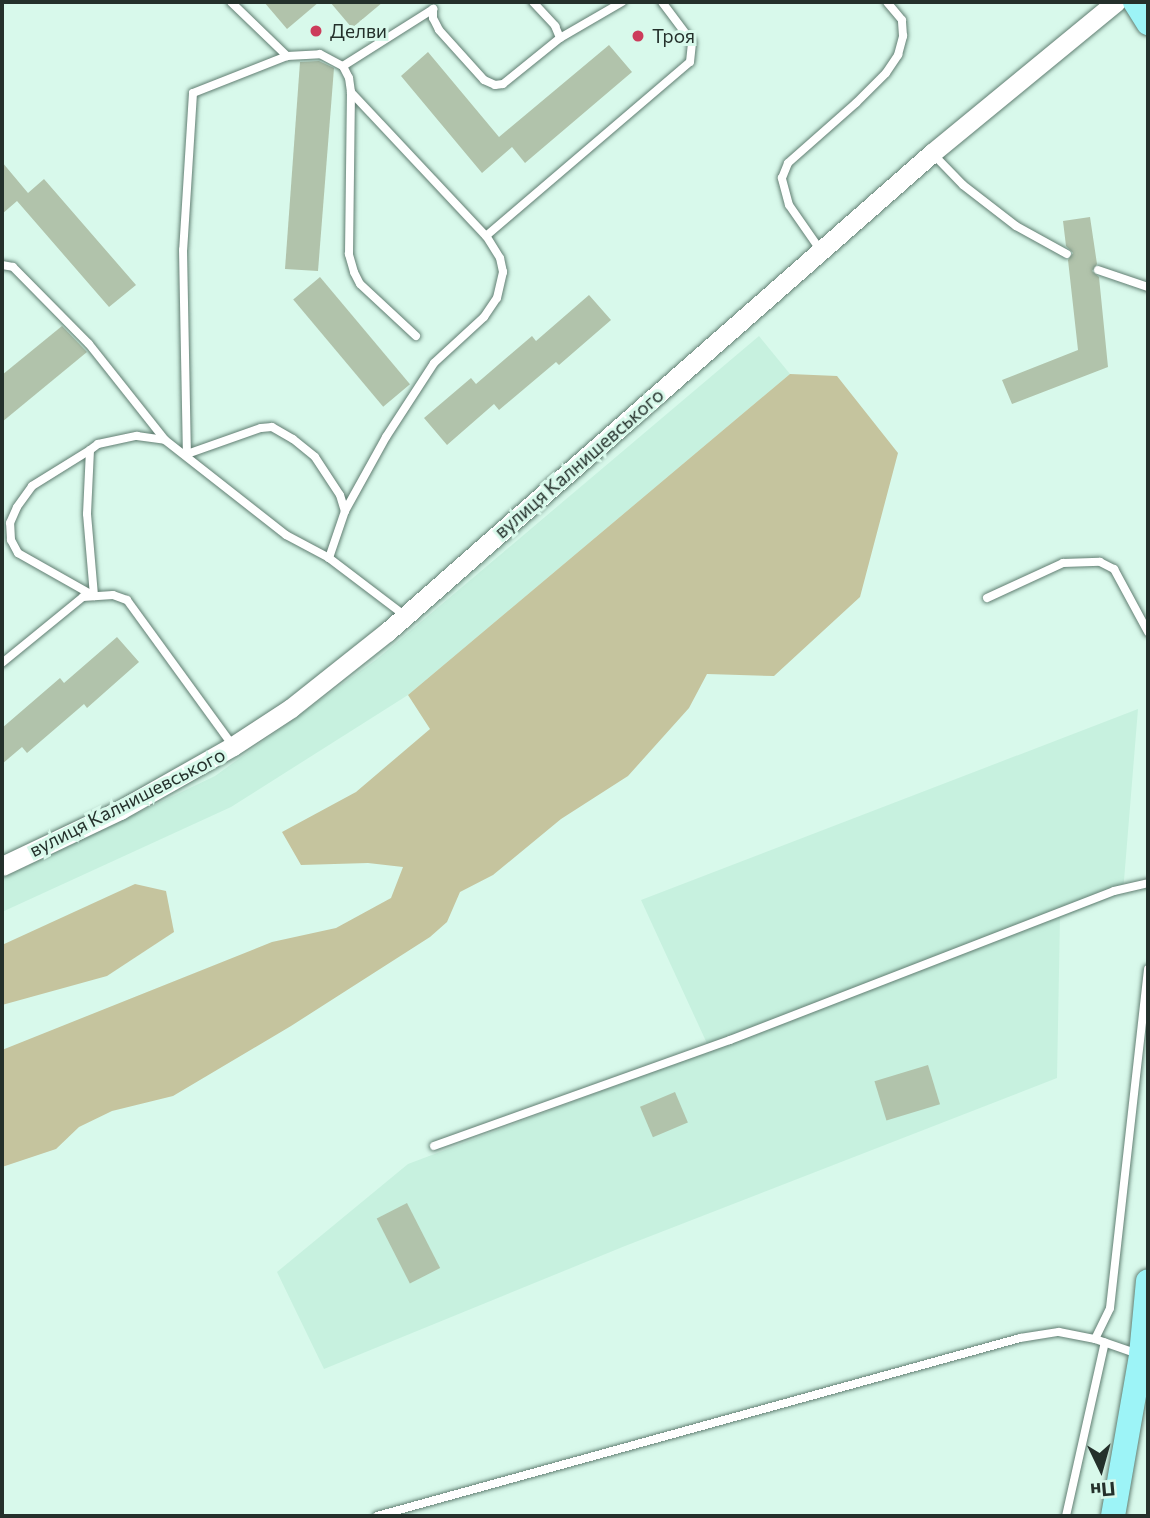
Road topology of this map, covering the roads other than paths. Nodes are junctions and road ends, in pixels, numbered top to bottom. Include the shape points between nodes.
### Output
1 (232, 2) edge
2 (443, 2) edge
3 (533, 2) edge
4 (622, 2) edge
5 (662, 2) edge
6 (887, 2) edge
7 (1116, 2) edge
8 (1135, 2) edge
9 (433, 9) junction
10 (1148, 23) edge
11 (560, 38) junction
12 (288, 55) junction
13 (343, 66) junction
14 (351, 92) junction
15 (932, 153) junction
16 (486, 236) junction
17 (821, 251) junction
18 (1067, 254) dead end
19 (2, 265) edge
20 (1098, 270) dead end
21 (1148, 287) edge
22 (416, 336) dead end
23 (165, 440) junction
24 (89, 450) junction
25 (187, 454) junction
26 (345, 511) junction
27 (329, 558) junction
28 (94, 596) junction
29 (987, 598) dead end
30 (405, 615) junction
31 (1148, 632) edge
32 (2, 663) edge
33 (233, 747) junction
34 (2, 866) edge
35 (1148, 883) edge
36 (1148, 970) edge
37 (434, 1146) dead end
38 (1148, 1282) edge
39 (1095, 1339) junction
40 (1105, 1342) junction
41 (1141, 1355) junction
42 (377, 1516) edge
43 (1066, 1516) edge
44 (1113, 1516) edge

1 - 12 lane
2 - 9 lane
3 - 11 lane
4 - 11 lane
5 - 16 lane via 692,42 690,62
6 - 17 lane via 902,20 898,55 856,103 788,163 782,178 783,193 793,213
7 - 15 street, вулиця Калнишевського
8 - 10 main road
9 - 11 lane via 435,24 445,37 484,80 495,85 503,84
9 - 13 lane
12 - 13 lane via 320,54
12 - 25 lane via 193,93 183,250
13 - 14 lane
14 - 16 lane
14 - 22 lane via 349,254 360,284
15 - 17 street, вулиця Калнишевського
15 - 18 lane via 963,185 1016,226
16 - 26 lane via 503,272 498,298 434,363
17 - 30 street, вулиця Калнишевського
19 - 23 lane via 13,267 89,344
20 - 21 lane
23 - 24 lane via 136,436
23 - 25 lane
24 - 28 lane
24 - 28 lane via 32,486 10,523 18,553
25 - 26 lane via 250,430 272,427 315,457
25 - 27 lane via 286,535
26 - 27 lane
27 - 30 lane
28 - 32 lane via 75,602
28 - 33 lane via 127,600
29 - 31 lane via 1063,563 1100,562 1114,569
30 - 33 street, вулиця Калнишевського via 291,708
33 - 34 street, вулиця Калнишевського via 120,810
35 - 37 lane via 1088,901 730,1040
36 - 39 lane via 1110,1308
38 - 41 main road
39 - 40 lane
39 - 42 lane via 1059,1332 1020,1338
40 - 41 lane
40 - 43 lane
41 - 44 main road

